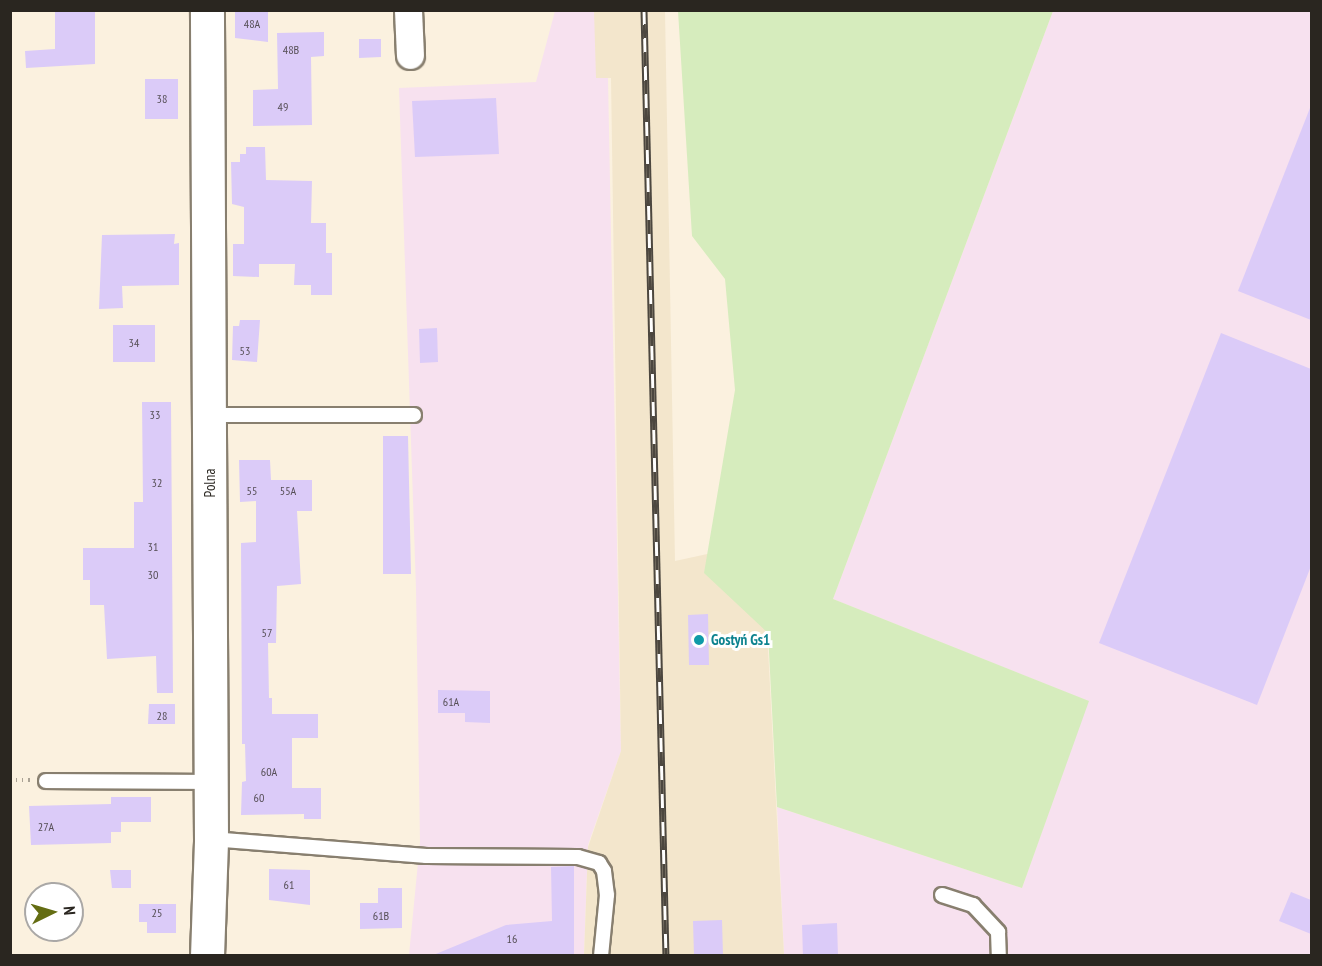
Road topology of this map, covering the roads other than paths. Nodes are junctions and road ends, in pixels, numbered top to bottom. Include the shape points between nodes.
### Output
1 (207, 10) edge
2 (408, 10) edge
3 (410, 55) dead end
4 (209, 415) junction
5 (414, 415) dead end
6 (46, 781) dead end
7 (211, 782) junction
8 (211, 839) junction
9 (942, 895) dead end
10 (207, 956) edge
11 (601, 956) edge
12 (999, 956) edge

1 - 4 street, Polna
2 - 3 street
4 - 5 lane
4 - 7 street, Polna
6 - 7 lane
7 - 8 street, Polna
8 - 10 street, Polna
8 - 11 lane via 426,856 599,863 606,883
9 - 12 lane via 973,905 998,932

